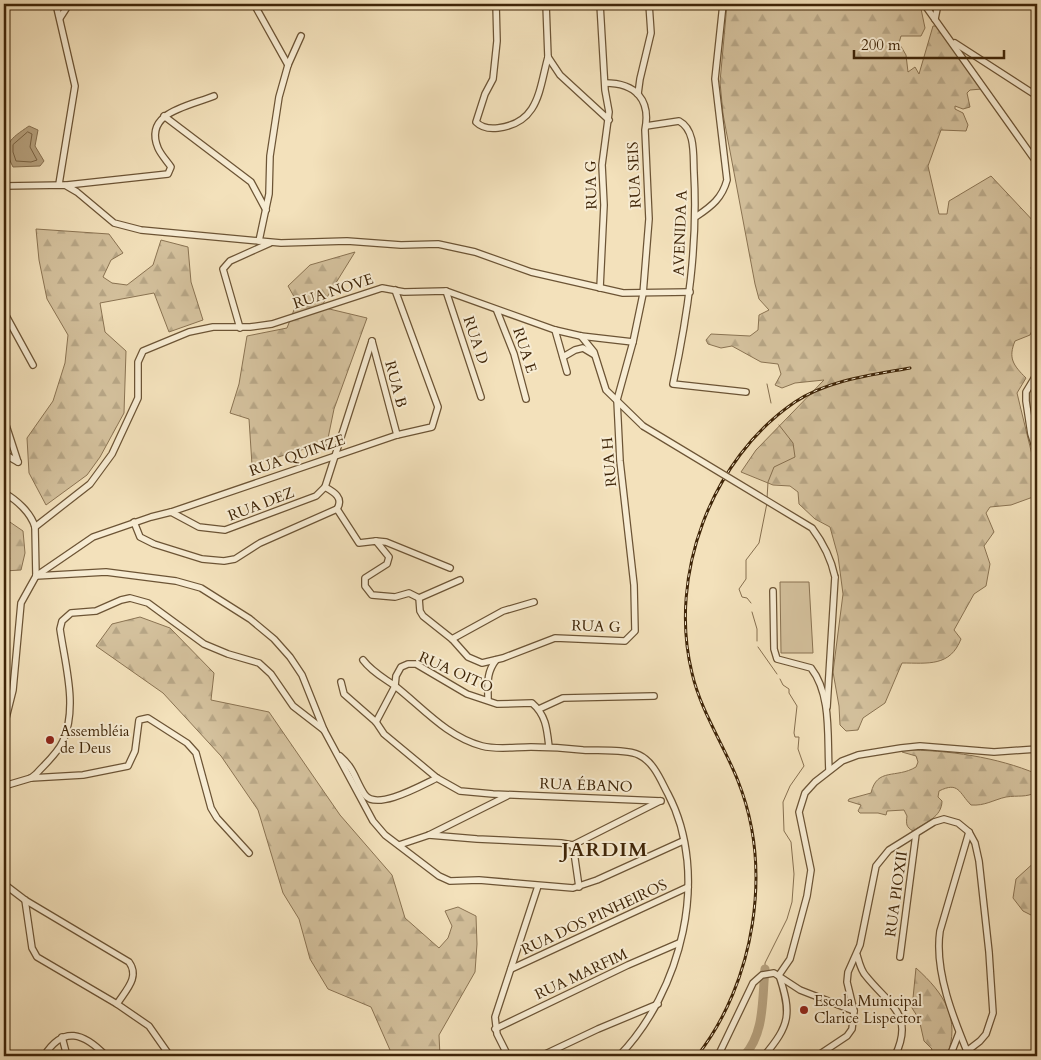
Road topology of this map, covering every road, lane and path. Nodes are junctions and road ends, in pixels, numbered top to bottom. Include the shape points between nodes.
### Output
1 (56, 4) edge
2 (69, 4) edge
3 (254, 4) edge
4 (496, 4) edge
5 (546, 4) edge
6 (600, 4) edge
7 (649, 4) edge
8 (723, 4) edge
9 (924, 4) edge
10 (938, 4) edge
11 (60, 18) junction
12 (935, 19) junction
13 (301, 36) dead end
14 (951, 40) junction
15 (548, 57) junction
16 (288, 65) junction
17 (605, 83) junction
18 (638, 94) junction
19 (214, 96) dead end
20 (1037, 96) edge
21 (164, 116) junction
22 (609, 120) junction
23 (646, 126) junction
24 (1037, 163) edge
25 (62, 185) junction
26 (4, 186) edge
27 (266, 210) junction
28 (696, 216) junction
29 (259, 241) junction
30 (272, 242) junction
31 (600, 288) junction
32 (395, 290) junction
33 (446, 291) junction
34 (690, 292) junction
35 (643, 294) junction
36 (497, 311) junction
37 (4, 312) edge
38 (240, 328) junction
39 (555, 330) junction
40 (581, 336) junction
41 (632, 342) junction
42 (595, 356) junction
43 (563, 357) junction
44 (1037, 363) edge
45 (33, 365) dead end
46 (567, 372) dead end
47 (746, 392) dead end
48 (481, 397) dead end
49 (526, 399) dead end
50 (617, 400) junction
51 (4, 419) edge
52 (397, 435) junction
53 (1037, 453) edge
54 (4, 454) edge
55 (334, 456) junction
56 (325, 487) junction
57 (4, 493) edge
58 (338, 509) junction
59 (171, 512) junction
60 (134, 522) junction
61 (35, 527) junction
62 (376, 541) junction
63 (450, 568) dead end
64 (36, 576) junction
65 (460, 580) dead end
66 (773, 591) dead end
67 (419, 598) junction
68 (534, 602) dead end
69 (635, 631) joint
70 (452, 639) junction
71 (497, 659) junction
72 (363, 660) dead end
73 (341, 682) dead end
74 (395, 686) junction
75 (654, 696) dead end
76 (488, 700) junction
77 (539, 709) junction
78 (826, 716) junction
79 (376, 722) junction
80 (4, 726) edge
81 (324, 730) junction
82 (548, 747) junction
83 (1037, 749) edge
84 (338, 754) junction
85 (829, 770) junction
86 (31, 778) junction
87 (436, 778) junction
88 (4, 786) edge
89 (509, 795) junction
90 (670, 799) junction
91 (662, 801) junction
92 (969, 832) junction
93 (916, 834) junction
94 (429, 835) junction
95 (684, 841) junction
96 (399, 845) junction
97 (573, 846) junction
98 (250, 854) dead end
99 (4, 884) edge
100 (538, 886) junction
101 (579, 887) junction
102 (688, 887) junction
103 (25, 900) junction
104 (679, 943) junction
105 (857, 955) junction
106 (900, 957) dead end
107 (511, 969) junction
108 (778, 975) junction
109 (117, 1004) junction
110 (658, 1004) junction
111 (854, 1011) junction
112 (495, 1029) junction
113 (959, 1033) junction
114 (62, 1037) junction
115 (1037, 1040) edge
116 (968, 1054) edge
117 (44, 1056) edge
118 (67, 1056) edge
119 (106, 1056) edge
120 (170, 1056) edge
121 (508, 1056) edge
122 (541, 1056) edge
123 (619, 1056) edge
124 (718, 1056) edge
125 (764, 1056) edge
126 (817, 1056) edge
127 (895, 1056) edge
128 (950, 1056) edge
129 (1035, 1056) edge

1 - 11 street
2 - 11 street
3 - 16 street
4 - 15 street via 493,79 484,94 476,122 492,128 524,120 534,105
5 - 15 street
6 - 17 street, RUA G
7 - 18 street via 652,34
8 - 28 street via 715,79 726,180 718,201
9 - 12 street
10 - 12 street
11 - 25 street via 75,86
12 - 14 street
13 - 16 street
14 - 20 street
14 - 24 street
15 - 22 street via 560,75
16 - 27 street via 274,122
17 - 18 street via 622,86
17 - 22 street, RUA G
18 - 23 street, RUA SEIS via 647,111
19 - 21 street
21 - 25 street via 154,132 159,150 171,167 168,174
21 - 27 street via 251,182
22 - 31 street, RUA G via 602,165 604,205
23 - 28 street, AVENIDA A via 679,121 687,128 693,148
23 - 35 street, RUA SEIS via 649,219
25 - 26 street
25 - 29 street via 72,188 120,226
27 - 29 street
28 - 34 street, AVENIDA A
29 - 30 street
30 - 31 street via 438,244 475,252 531,272
30 - 38 street via 225,265 223,273
31 - 35 street
32 - 33 street, RUA NOVE
32 - 38 street, RUA NOVE via 377,289 272,324
32 - 52 street, RUA QUINZE via 438,407 432,427
33 - 36 street, RUA NOVE
33 - 48 street, RUA D
34 - 35 street
34 - 47 street, AVENIDA A via 673,384
35 - 41 street, RUA H
36 - 39 street, RUA NOVE
36 - 49 street, RUA E via 514,354
37 - 45 street
38 - 61 street, RUA NOVE via 202,328 156,344 143,352 137,368 138,398 126,428 98,474 90,484
39 - 40 street, RUA NOVE
39 - 43 street
40 - 41 street, RUA NOVE
40 - 42 street
41 - 50 street, RUA H
42 - 43 street via 583,348
42 - 50 street via 602,383
43 - 46 street
44 - 53 street via 1035,377 1026,392 1029,424
50 - 69 street, RUA H via 620,461 634,585
50 - 78 street, bridge via 643,426 812,528 823,542 832,560 835,577
51 - 54 street via 18,462
52 - 55 street, RUA QUINZE
52 - 55 street, RUA B via 372,341
55 - 56 street
55 - 59 street, RUA QUINZE
56 - 58 street via 338,496
56 - 59 street, RUA DEZ via 316,496 225,530 199,527
57 - 61 street via 28,514
58 - 60 street via 260,544 235,559 224,561 202,559 154,544 140,537
58 - 62 street via 359,543
59 - 60 street
60 - 64 street via 94,537
61 - 64 street
62 - 63 street
62 - 67 street via 389,561 365,578 365,586 372,595 395,597 409,593
64 - 80 street via 21,603 13,690
64 - 81 street via 106,572 136,574 201,588 250,619 290,657 302,675
65 - 67 street
66 - 78 street via 775,656 781,662 811,668 820,682
67 - 70 street, RUA G via 420,611 424,616
68 - 70 street via 503,611
69 - 71 street, RUA G via 625,641 555,638
70 - 71 street, RUA G via 475,661 487,664
71 - 76 street via 489,669
72 - 74 street via 370,669
73 - 79 street via 344,694
74 - 76 street, RUA OITO via 401,667 416,664 467,694
74 - 79 street
74 - 82 street via 439,723 466,740 482,746
75 - 77 street via 563,698
76 - 77 street, RUA OITO via 497,704 532,703
77 - 82 street via 547,726
78 - 85 street
79 - 87 street via 384,734
81 - 84 street
81 - 86 street via 293,706 271,674 259,663 204,644 148,603 130,598 96,611 72,613 62,621 60,629 69,700 67,728 63,741
82 - 90 street via 632,753 647,761
83 - 85 street via 994,752 912,746 858,755
84 - 87 street via 350,765 365,795 371,800 385,801
84 - 96 street via 373,821
85 - 108 street via 810,786 801,802 810,881 792,953
86 - 88 street
86 - 98 street via 83,775 128,766 135,751 139,720 148,718 187,743 196,753 211,808
87 - 89 street via 460,790
89 - 91 street, RUA ÉBANO
89 - 94 street
90 - 91 street
90 - 95 street
91 - 97 street
92 - 93 street via 958,823 944,819
92 - 113 street via 937,947
92 - 116 street via 979,861 994,996 993,1013 986,1034
93 - 105 street via 888,850 876,866
93 - 106 street, RUA PIOXII
94 - 96 street
94 - 97 street
95 - 101 street
95 - 102 street
96 - 100 street via 450,881 479,880
97 - 101 street
99 - 103 street
100 - 101 street
100 - 107 street
102 - 104 street
102 - 107 street, RUA DOS PINHEIROS
103 - 109 street via 32,948 37,957
103 - 109 street via 129,962 134,978
104 - 110 street via 666,989
104 - 112 street, RUA MARFIM
105 - 111 street via 848,972 847,982
105 - 127 street via 866,976 898,1010 902,1022
107 - 112 street via 495,1017
108 - 111 street via 800,990
108 - 124 street via 762,975 753,983
108 - 125 street via 787,1000 786,1024 781,1036
109 - 120 street via 149,1026
110 - 122 street
110 - 123 street
111 - 126 street via 850,1033
112 - 121 street
113 - 116 street
113 - 128 street
114 - 117 street via 50,1046
114 - 118 street
114 - 119 street via 85,1038
115 - 129 street

